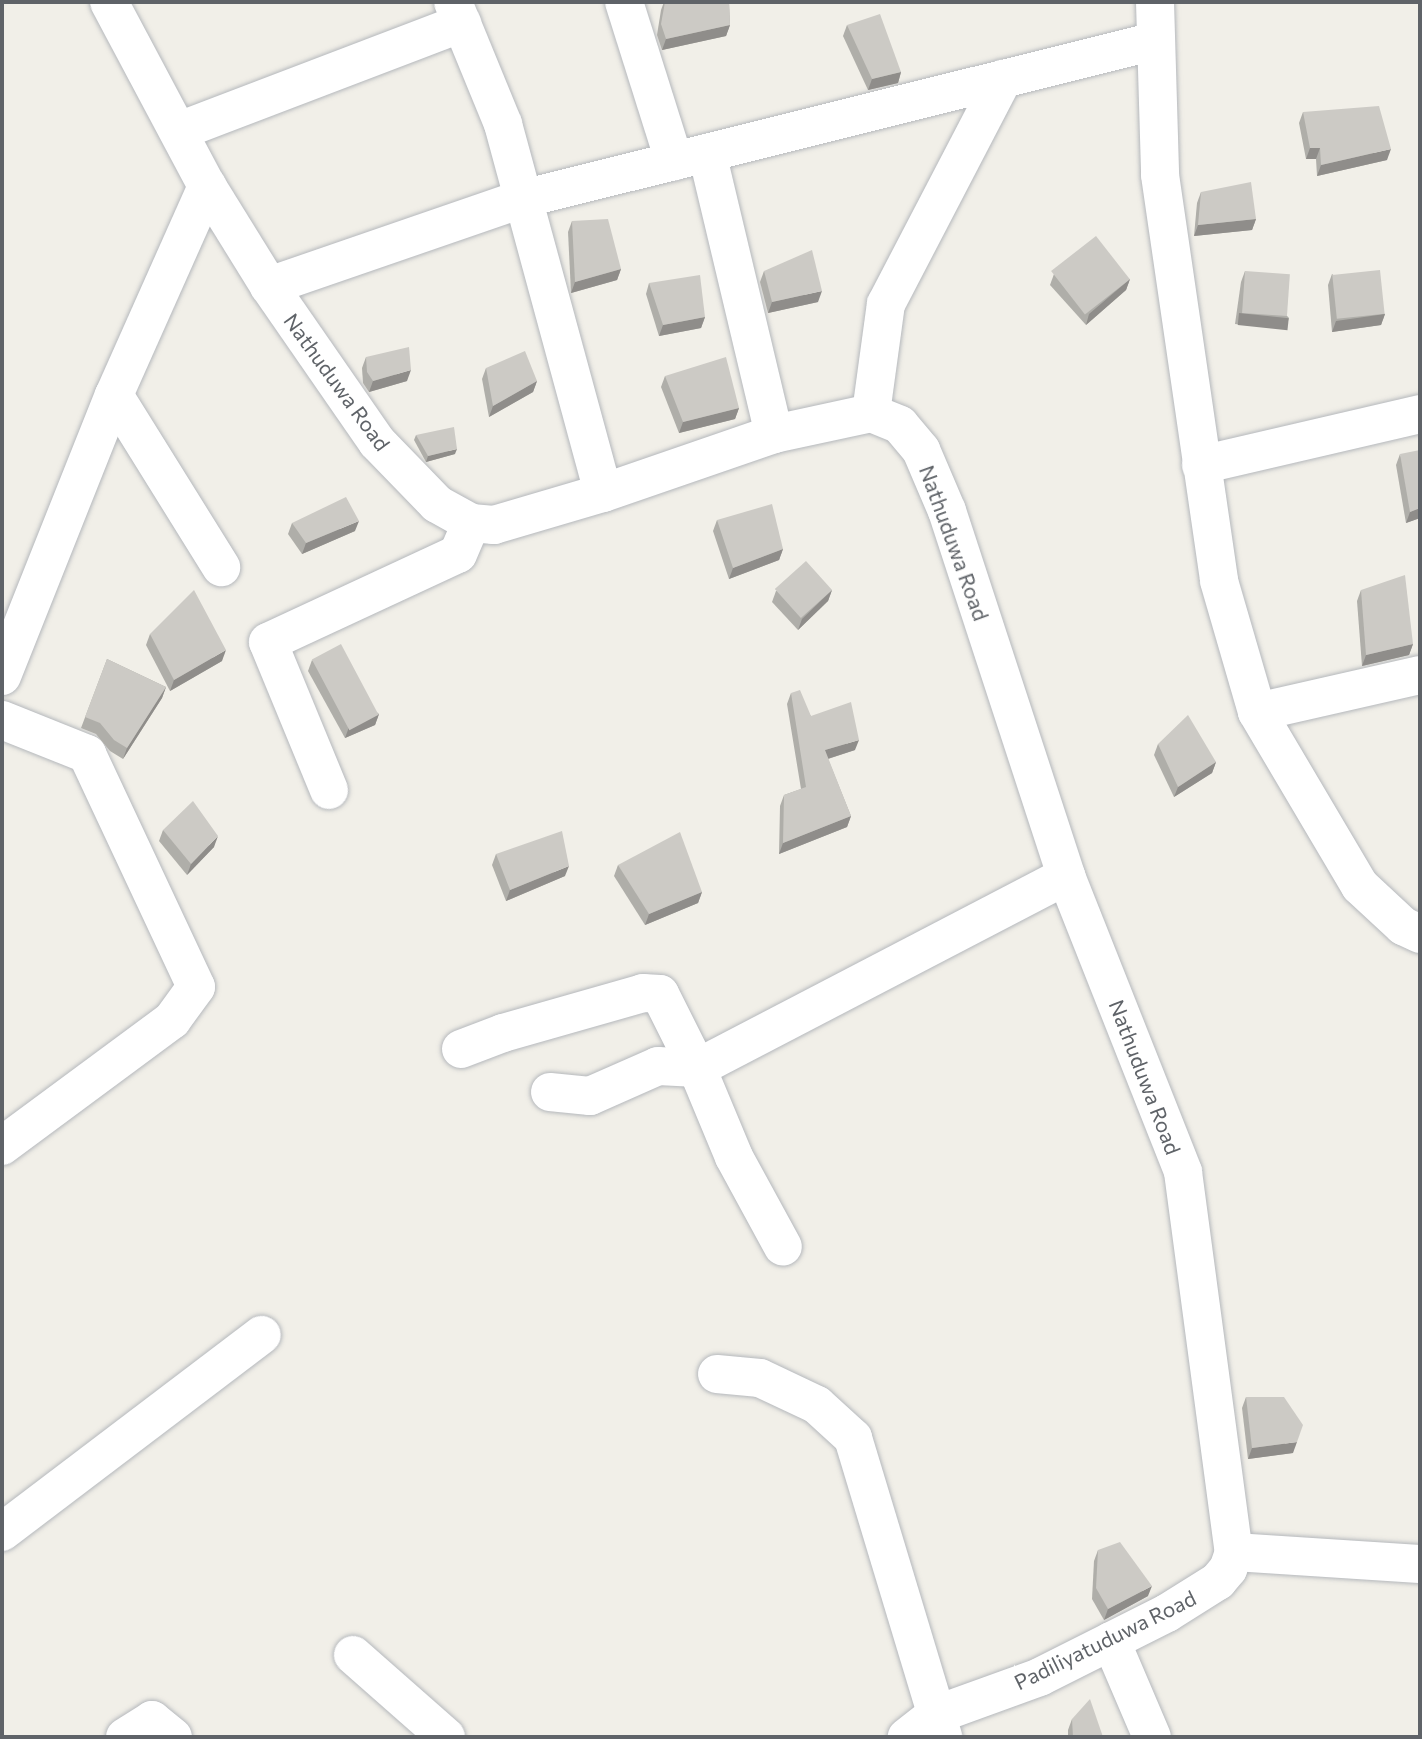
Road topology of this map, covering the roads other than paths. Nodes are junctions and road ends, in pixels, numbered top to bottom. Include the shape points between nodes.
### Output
1 (109, 2) edge
2 (624, 2) edge
3 (1155, 2) edge
4 (458, 12) edge
5 (1155, 41) junction
6 (1003, 79) junction
7 (179, 131) junction
8 (690, 157) junction
9 (207, 186) junction
10 (522, 199) junction
11 (270, 286) junction
12 (114, 395) junction
13 (871, 413) junction
14 (1420, 414) edge
15 (774, 434) junction
16 (1201, 465) junction
17 (603, 493) junction
18 (471, 523) junction
19 (221, 567) dead end
20 (15, 602) edge
21 (1420, 675) edge
22 (2, 676) edge
23 (1257, 712) junction
24 (2, 720) edge
25 (329, 790) dead end
26 (1066, 876) junction
27 (1420, 934) edge
28 (461, 1049) dead end
29 (697, 1068) junction
30 (550, 1091) dead end
31 (2, 1146) edge
32 (783, 1247) dead end
33 (262, 1335) dead end
34 (717, 1374) dead end
35 (2, 1532) edge
36 (1234, 1552) junction
37 (1420, 1563) edge
38 (1111, 1641) junction
39 (353, 1656) dead end
40 (928, 1730) edge
41 (125, 1737) edge
42 (173, 1737) edge
43 (446, 1737) edge
44 (1153, 1737) edge

1 - 7 street, Nathuduwa Road
2 - 8 street
3 - 5 street
4 - 7 street
4 - 10 street via 503,124
5 - 6 street
5 - 16 street via 1160,175
6 - 8 street
6 - 13 street via 886,303
7 - 9 street, Nathuduwa Road
8 - 10 street
8 - 15 street
9 - 11 street, Nathuduwa Road
9 - 12 street
10 - 11 street
10 - 17 street
11 - 18 street, Nathuduwa Road via 377,442 437,504
12 - 19 street
12 - 20 street
13 - 15 street
13 - 26 street, Nathuduwa Road via 900,425 921,450 947,511
14 - 16 street
15 - 17 street
16 - 23 street via 1219,581
17 - 18 street via 494,525
18 - 25 street via 458,554 268,642
20 - 22 street
21 - 23 street
23 - 27 street via 1360,886 1403,926
24 - 31 street via 87,754 196,987 172,1020
26 - 29 street
26 - 36 street, Nathuduwa Road via 1183,1172
28 - 29 street via 643,993 660,994
29 - 30 street via 658,1066 590,1096
29 - 32 street via 734,1157
33 - 35 street
34 - 40 street via 760,1378 817,1405 853,1438
36 - 37 street
36 - 38 street, Padiliyatuduwa Road via 1228,1569 1200,1594
38 - 40 street, Padiliyatuduwa Road
38 - 44 street
39 - 43 street
41 - 42 street via 152,1720

